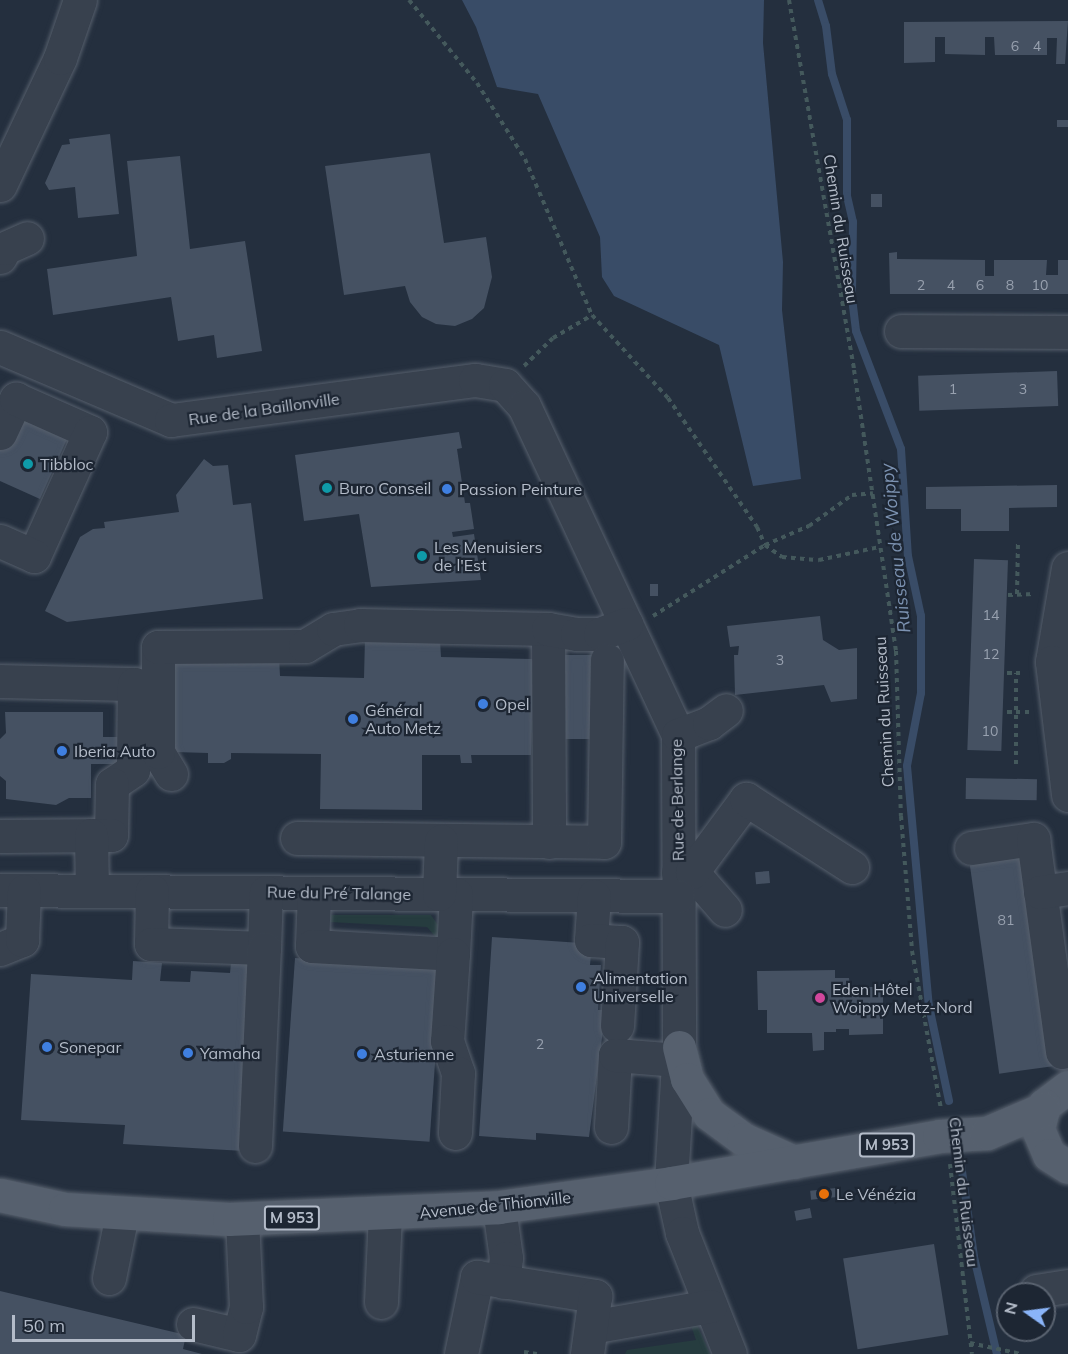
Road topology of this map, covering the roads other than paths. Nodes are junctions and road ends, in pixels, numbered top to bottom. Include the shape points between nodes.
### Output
1 (80, 0) edge
2 (0, 185) edge
3 (27, 238) dead end
4 (0, 257) edge
5 (901, 331) dead end
6 (1068, 332) edge
7 (0, 347) edge
8 (505, 385) joint
9 (107, 395) junction
10 (90, 432) junction
11 (0, 433) edge
12 (0, 541) edge
13 (1068, 568) edge
14 (548, 628) junction
15 (627, 628) junction
16 (607, 660) dead end
17 (0, 681) edge
18 (726, 710) dead end
19 (1054, 714) edge
20 (678, 735) junction
21 (171, 774) dead end
22 (1068, 795) edge
23 (0, 836) edge
24 (92, 836) junction
25 (297, 838) dead end
26 (441, 841) junction
27 (549, 842) junction
28 (971, 848) dead end
29 (852, 867) dead end
30 (683, 880) junction
31 (12, 890) edge
32 (1054, 890) edge
33 (92, 891) junction
34 (152, 891) junction
35 (266, 892) junction
36 (314, 893) junction
37 (448, 894) junction
38 (594, 896) junction
39 (725, 910) dead end
40 (0, 948) edge
41 (264, 948) junction
42 (453, 954) junction
43 (616, 1026) dead end
44 (1062, 1052) dead end
45 (678, 1053) junction
46 (1068, 1087) edge
47 (1043, 1109) junction
48 (611, 1127) dead end
49 (455, 1133) dead end
50 (987, 1133) junction
51 (255, 1146) dead end
52 (1057, 1158) edge
53 (794, 1162) junction
54 (671, 1183) junction
55 (0, 1195) edge
56 (498, 1207) junction
57 (122, 1214) junction
58 (386, 1215) junction
59 (242, 1219) junction
60 (109, 1278) dead end
61 (503, 1282) junction
62 (381, 1302) dead end
63 (711, 1306) junction
64 (193, 1324) dead end
65 (589, 1341) edge
66 (461, 1354) edge
67 (730, 1354) edge

1 - 2 street via 60,58
3 - 4 street via 5,248
5 - 6 street
7 - 9 street, Rue de la Baillonville
8 - 9 street, Rue de la Baillonville via 475,380 191,420 163,418
8 - 15 street, Rue de Berlange via 524,406
9 - 10 street
10 - 11 street via 16,399
10 - 12 street via 34,556
13 - 19 street via 1052,662
14 - 15 street via 600,634
14 - 21 street via 360,625 333,629 305,646 158,647 158,752
14 - 27 street
15 - 20 street, Rue de Berlange
16 - 27 street via 604,842
17 - 24 street via 134,684 133,770 112,784 111,835
18 - 20 street via 709,723
19 - 22 street
20 - 30 street, Rue de Berlange
23 - 24 street
24 - 33 street
25 - 26 street
26 - 27 street
26 - 37 street
28 - 32 street via 1033,839
29 - 30 street via 746,799
30 - 38 street, Rue du Pré Talange
30 - 39 street
30 - 45 street, Rue de Berlange
31 - 33 street, Rue du Pré Talange
31 - 40 street via 22,940
32 - 44 street
33 - 34 street, Rue du Pré Talange
34 - 35 street, Rue du Pré Talange
34 - 41 street via 152,944
35 - 36 street, Rue du Pré Talange
35 - 41 street
36 - 37 street, Rue du Pré Talange
36 - 42 street via 312,946
37 - 38 street, Rue du Pré Talange
37 - 42 street
38 - 43 street via 591,940 622,942
41 - 51 street
42 - 49 street via 447,1041 458,1073
45 - 48 street via 615,1055
45 - 53 main road via 687,1079 709,1114 743,1139
45 - 54 street, Rue de Berlange
46 - 47 main road via 1053,1095
47 - 50 main road, Avenue de Thionville / M 953
47 - 52 main road via 1038,1130
50 - 52 main road, Avenue de Thionville / M 953
50 - 53 main road, Avenue de Thionville / M 953 via 946,1136
53 - 54 main road, Avenue de Thionville / M 953
54 - 56 main road, Avenue de Thionville / M 953
54 - 63 street, Rue de Berlange via 681,1233
55 - 57 main road, Avenue de Thionville / M 953 via 65,1209
56 - 58 main road, Avenue de Thionville / M 953
56 - 61 street via 506,1258
57 - 59 main road, Avenue de Thionville / M 953
57 - 60 street
58 - 59 main road, Avenue de Thionville / M 953
58 - 62 street
59 - 64 street via 246,1307 239,1335
61 - 65 street via 595,1296
61 - 66 street via 477,1278
63 - 65 street
63 - 67 street, Rue de Berlange

